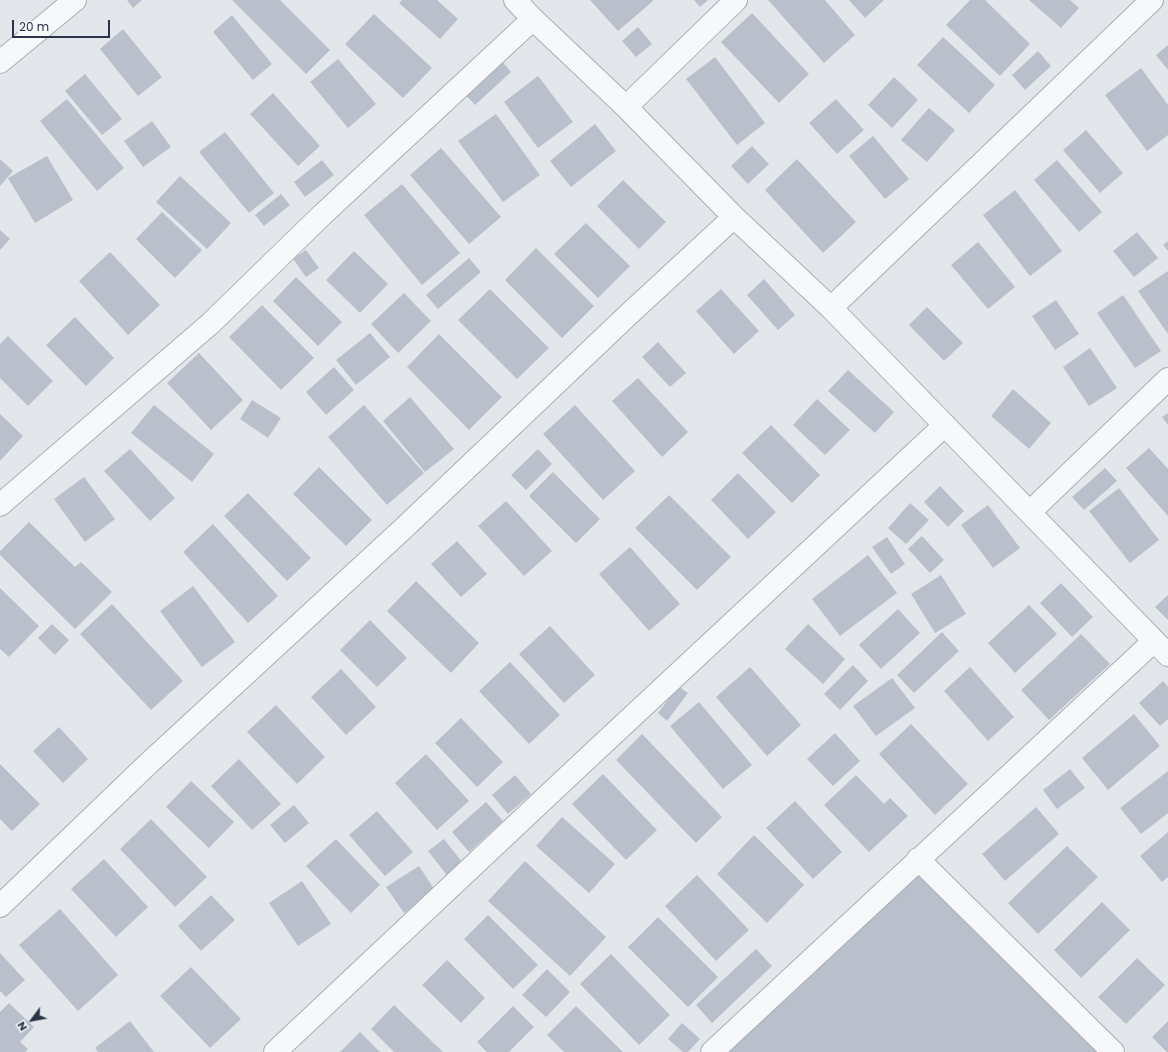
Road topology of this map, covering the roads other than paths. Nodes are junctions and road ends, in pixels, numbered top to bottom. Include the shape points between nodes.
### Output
1 (75, 0) edge
2 (515, 0) edge
3 (736, 0) edge
4 (1152, 0) edge
5 (533, 19) junction
6 (0, 62) edge
7 (626, 107) junction
8 (734, 217) junction
9 (831, 308) junction
10 (1168, 379) edge
11 (945, 425) junction
12 (0, 505) edge
13 (1030, 512) junction
14 (1161, 648) edge
15 (918, 859) junction
16 (0, 906) edge
17 (275, 1052) edge
18 (712, 1052) edge
19 (1113, 1052) edge

1 - 6 street
2 - 5 street
3 - 7 street
4 - 9 street
5 - 7 street
5 - 12 street via 211,322
7 - 8 street
8 - 9 street
8 - 16 street
9 - 11 street
10 - 13 street
11 - 13 street
11 - 17 street
13 - 14 street
14 - 15 street
15 - 18 street
15 - 19 street

